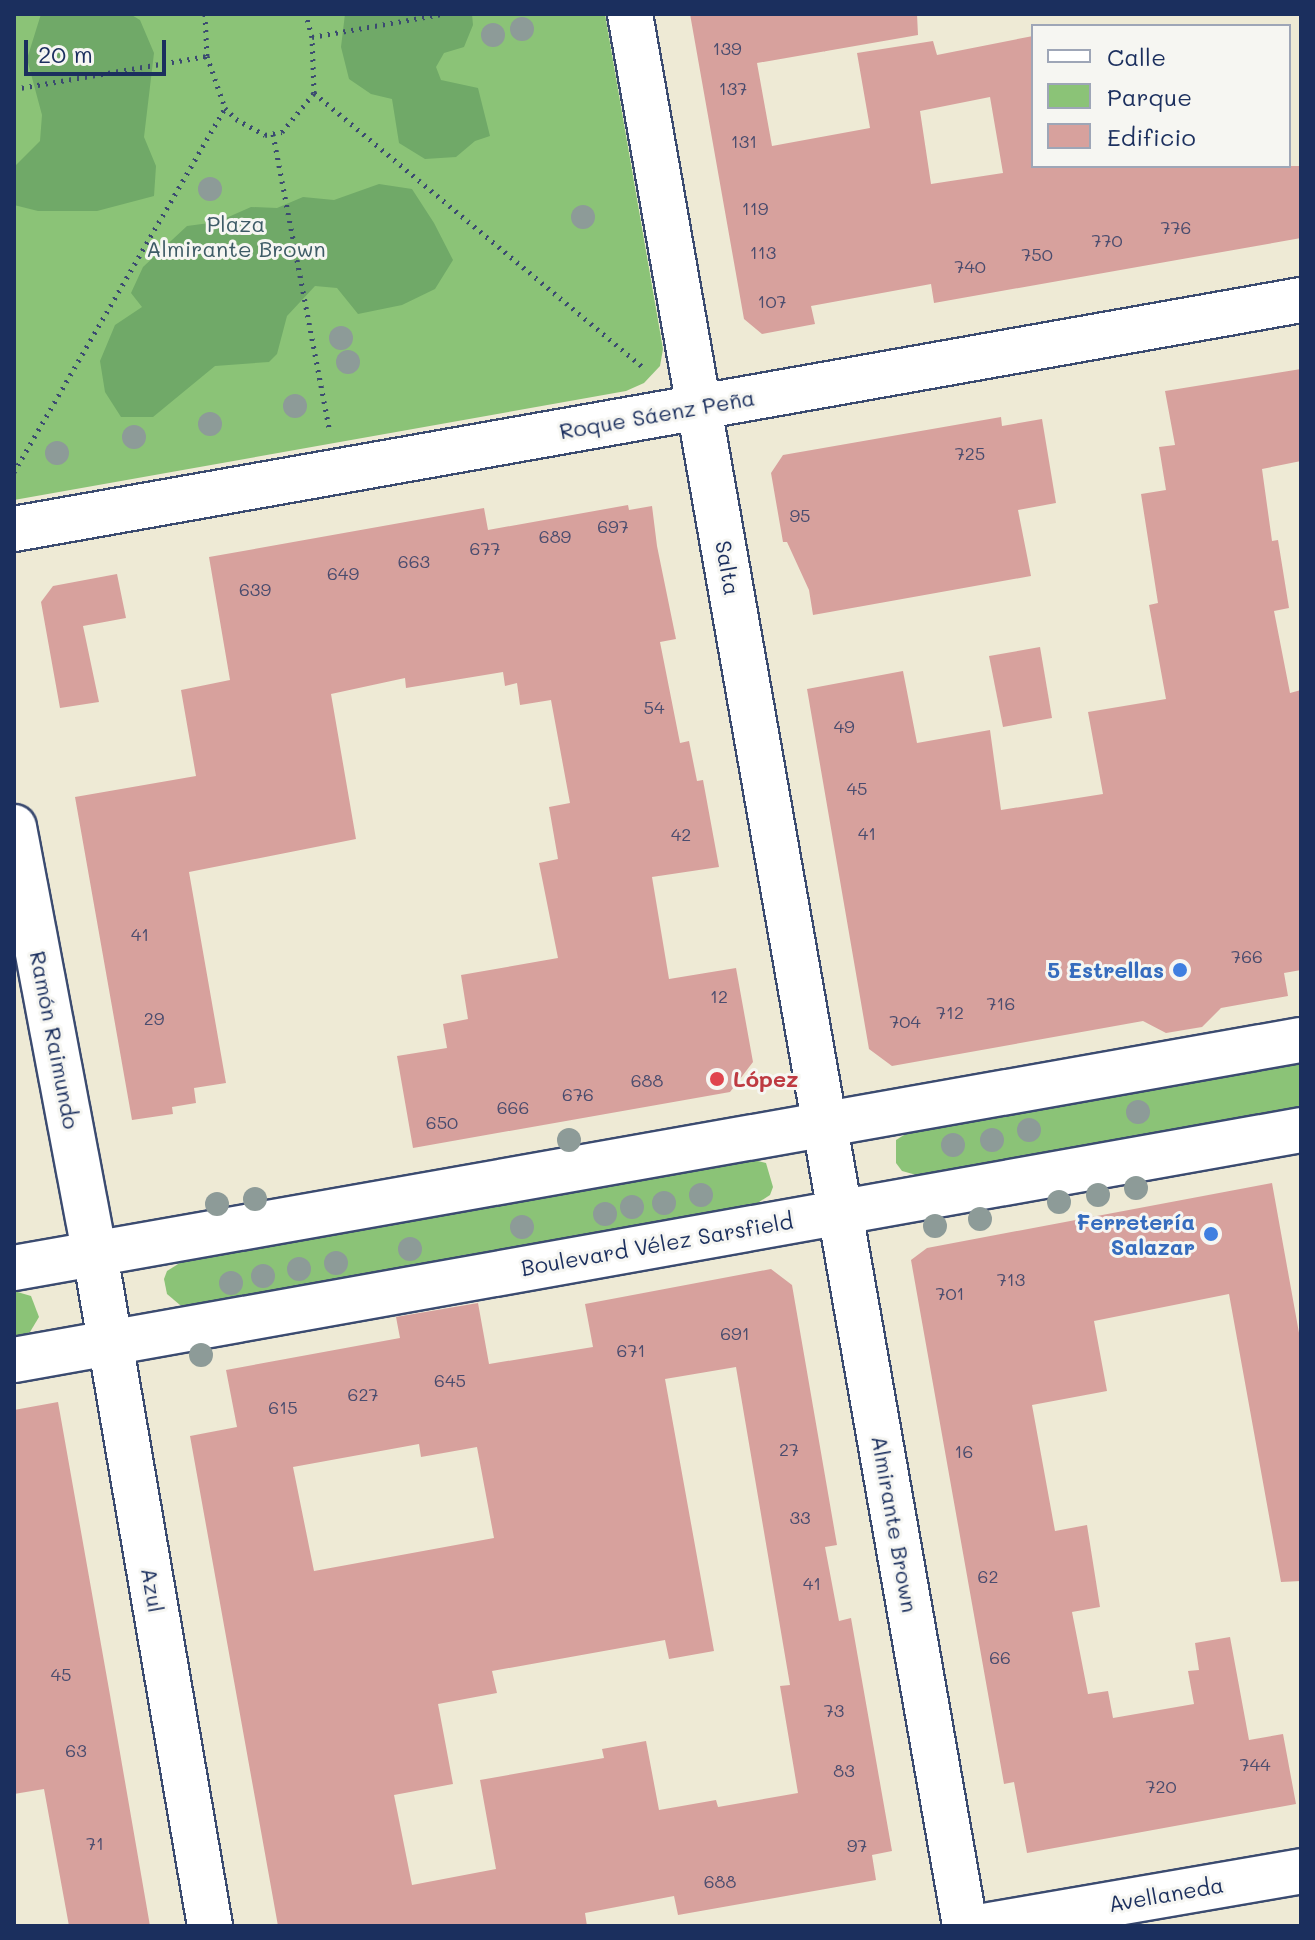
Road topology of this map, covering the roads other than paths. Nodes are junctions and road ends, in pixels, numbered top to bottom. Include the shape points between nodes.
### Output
1 (630, 14) edge
2 (1301, 300) edge
3 (700, 406) junction
4 (14, 529) edge
5 (14, 827) edge
6 (1301, 1040) edge
7 (826, 1122) junction
8 (1301, 1130) edge
9 (841, 1212) junction
10 (95, 1254) junction
11 (14, 1268) edge
12 (110, 1343) junction
13 (14, 1360) edge
14 (1301, 1871) edge
15 (210, 1926) edge
16 (965, 1926) edge
17 (984, 1926) edge

1 - 3 street, Salta
2 - 3 street, Roque Sáenz Peña
3 - 4 street, Roque Sáenz Peña
3 - 7 street, Salta
5 - 10 street, Ramón Raimundo
6 - 7 street
7 - 9 street, Almirante Brown
7 - 10 street
8 - 9 street, Boulevard Vélez Sarsfield
9 - 12 street, Boulevard Vélez Sarsfield
9 - 16 street, Almirante Brown
10 - 11 street
10 - 12 street, Azul
12 - 13 street, Boulevard Vélez Sarsfield
12 - 15 street, Azul
14 - 17 street, Avellaneda

